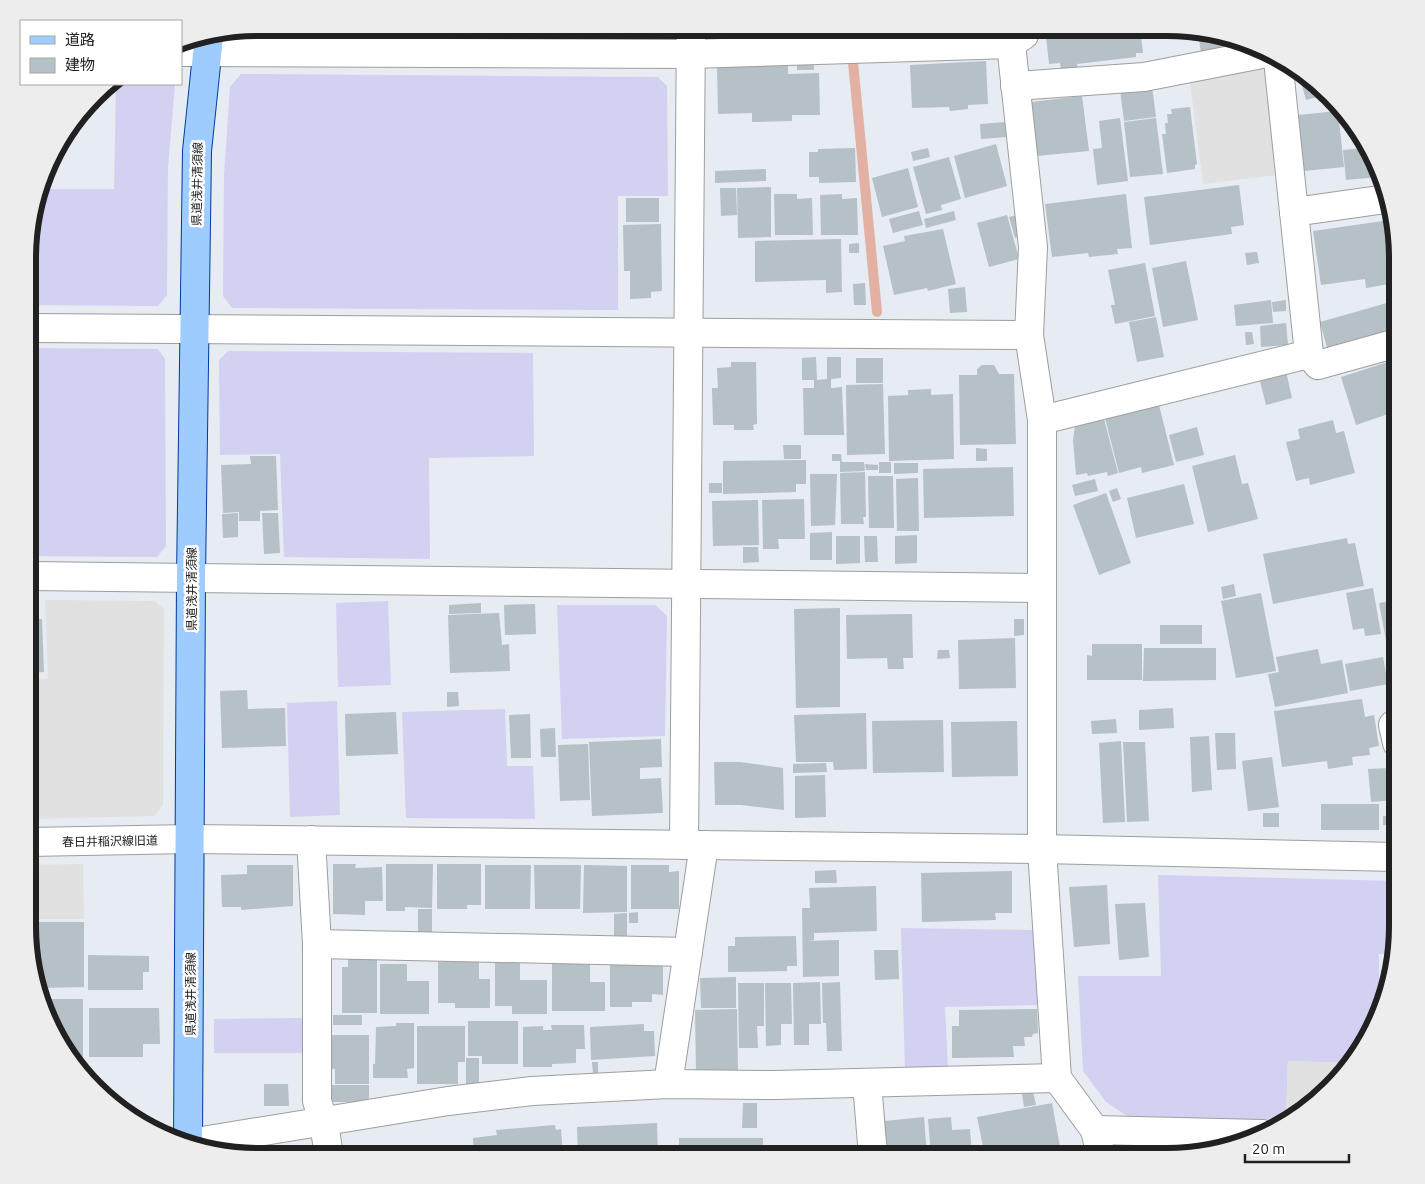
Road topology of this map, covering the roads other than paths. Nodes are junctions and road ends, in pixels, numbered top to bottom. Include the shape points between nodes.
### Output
1 (691, 36) edge
2 (1017, 36) edge
3 (199, 46) edge
4 (691, 54) junction
5 (1256, 55) edge
6 (1279, 66) edge
7 (1015, 86) junction
8 (1381, 200) edge
9 (1294, 212) junction
10 (36, 328) edge
11 (195, 329) junction
12 (688, 333) junction
13 (1029, 335) junction
14 (1389, 345) edge
15 (1309, 354) junction
16 (1042, 420) junction
17 (36, 576) edge
18 (191, 578) junction
19 (686, 584) junction
20 (1042, 588) junction
21 (191, 839) junction
22 (311, 840) junction
23 (36, 842) edge
24 (694, 845) junction
25 (1042, 849) junction
26 (1389, 857) edge
27 (317, 944) junction
28 (688, 952) junction
29 (1056, 1078) junction
30 (867, 1082) junction
31 (668, 1084) junction
32 (324, 1123) junction
33 (1095, 1130) junction
34 (1245, 1134) edge
35 (189, 1137) edge
36 (204, 1141) edge
37 (328, 1148) edge
38 (872, 1148) edge
39 (1099, 1148) edge

1 - 4 street
2 - 4 street
2 - 7 street
3 - 4 street
3 - 11 main road, 県道浅井清須線
4 - 12 street
5 - 7 street via 1144,77
6 - 9 street
7 - 13 street via 1033,246
8 - 9 street
9 - 15 street
10 - 11 street
11 - 12 street
11 - 18 main road, 県道浅井清須線
12 - 13 street
12 - 19 street
13 - 16 street
14 - 15 street via 1318,365
15 - 16 street
16 - 20 street
17 - 18 street
18 - 19 street
18 - 21 main road, 県道浅井清須線
19 - 20 street
19 - 24 street
20 - 25 street
21 - 22 street, 春日井稲沢線旧道
21 - 23 street, 春日井稲沢線旧道
21 - 35 main road, 県道浅井清須線
22 - 24 street, 春日井稲沢線旧道
22 - 27 street
24 - 25 street, 春日井稲沢線旧道
24 - 28 street
25 - 26 street, 春日井稲沢線旧道
25 - 29 street
27 - 28 street
27 - 32 street via 317,1101
28 - 31 street
29 - 30 street
29 - 33 street
30 - 31 street
30 - 38 street
31 - 32 street via 532,1091 448,1101
32 - 36 street
32 - 37 street
33 - 34 street
33 - 39 street

